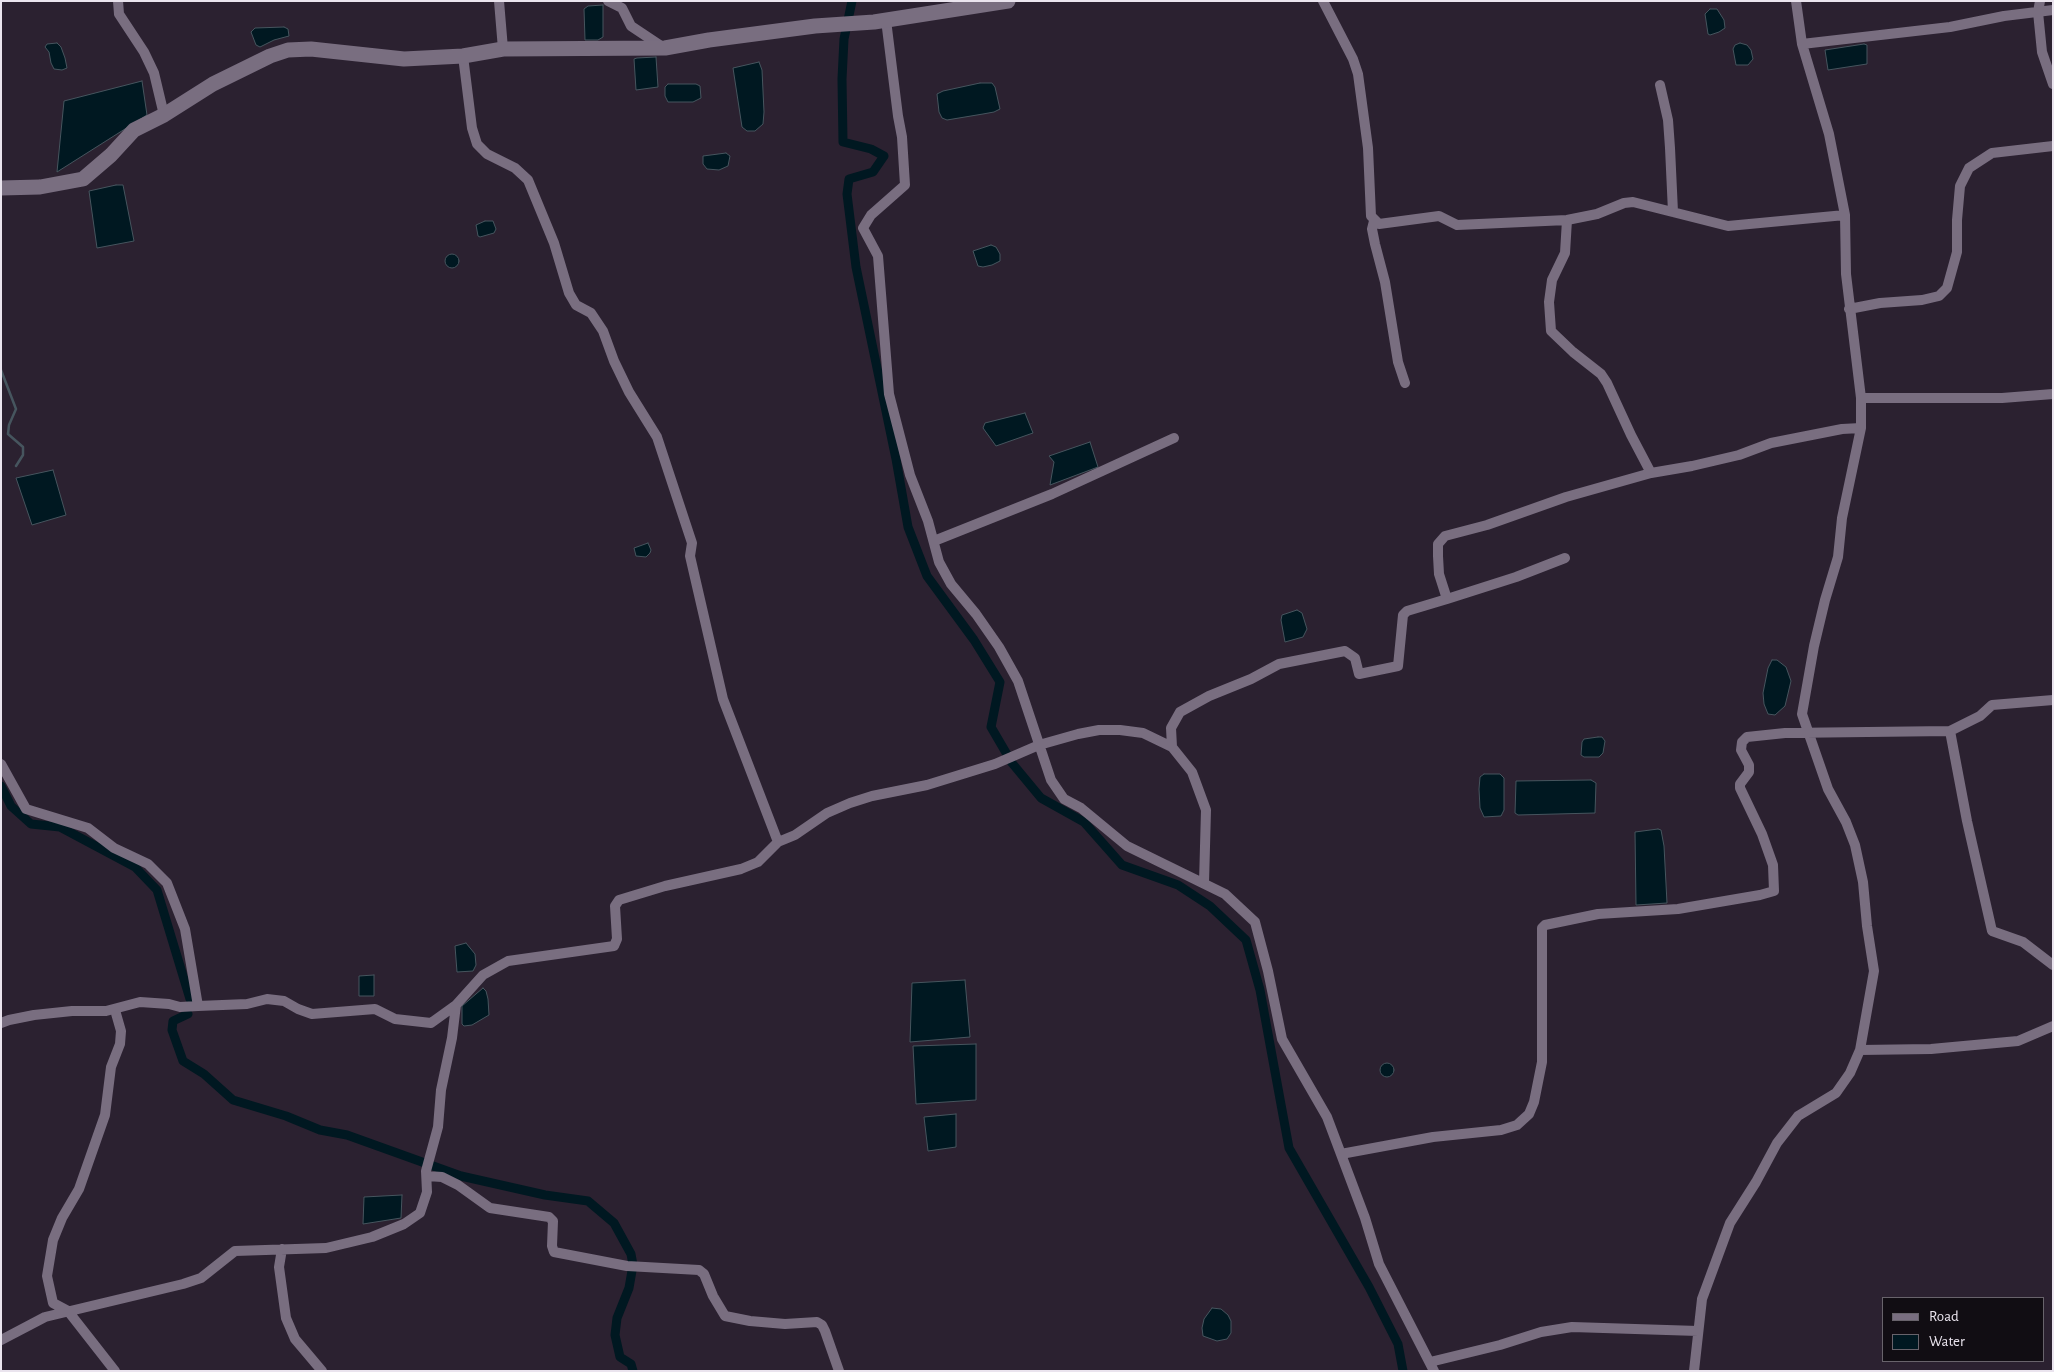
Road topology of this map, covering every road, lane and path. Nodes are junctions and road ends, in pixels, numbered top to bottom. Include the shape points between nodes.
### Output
1 (118, 1) edge
2 (499, 1) edge
3 (608, 1) edge
4 (1008, 1) edge
5 (1323, 1) edge
6 (1796, 1) edge
7 (2039, 6) edge
8 (2053, 10) edge
9 (880, 21) junction
10 (1802, 44) junction
11 (665, 48) junction
12 (503, 49) junction
13 (463, 56) junction
14 (2053, 84) edge
15 (1660, 86) dead end
16 (164, 115) junction
17 (2053, 146) edge
18 (1, 188) edge
19 (1672, 212) junction
20 (1845, 216) junction
21 (1567, 220) junction
22 (1374, 221) junction
23 (1849, 309) junction
24 (1405, 383) dead end
25 (2053, 394) edge
26 (1861, 398) junction
27 (1861, 428) junction
28 (1174, 438) dead end
29 (1651, 473) junction
30 (934, 540) junction
31 (1565, 558) dead end
32 (1447, 599) junction
33 (2053, 700) edge
34 (1950, 730) junction
35 (1808, 733) junction
36 (1039, 745) junction
37 (1172, 747) junction
38 (1, 764) edge
39 (778, 842) junction
40 (1204, 883) junction
41 (2053, 965) edge
42 (456, 1005) junction
43 (198, 1006) junction
44 (115, 1010) junction
45 (1, 1023) edge
46 (2053, 1026) edge
47 (1860, 1050) junction
48 (1341, 1154) junction
49 (427, 1176) junction
50 (282, 1249) junction
51 (68, 1311) junction
52 (1698, 1331) junction
53 (1, 1340) edge
54 (1432, 1367) edge
55 (115, 1371) edge
56 (322, 1371) edge
57 (839, 1371) edge
58 (1694, 1371) edge

1 - 16 street via 119,14 154,73
2 - 12 street
3 - 11 street via 622,8 631,26
4 - 9 street
5 - 22 street via 1358,74
6 - 10 street
7 - 8 street
7 - 10 street via 1950,27
7 - 14 street via 2042,52
9 - 11 street via 815,26
9 - 30 street via 902,137 906,185 871,215 864,228 878,256 889,394 910,475
10 - 20 street via 1829,134
11 - 12 street
12 - 13 street
13 - 16 street via 404,59 311,49 288,50 213,84
13 - 39 street via 477,144 486,154 515,168 528,180 576,305 591,313 603,331 629,392 657,438 692,543 690,556 723,699
15 - 19 street via 1668,120
16 - 18 street via 134,130 83,179 40,187
17 - 23 street via 1992,154 1969,168 1960,186 1957,252 1947,288 1939,296
19 - 20 street via 1728,226
19 - 21 street via 1633,202
20 - 23 street
21 - 22 street via 1457,225 1439,216 1387,224
21 - 29 street via 1565,253 1552,280 1549,302 1551,331 1601,374
22 - 24 street via 1372,229
23 - 26 street
25 - 26 street via 2002,398
26 - 27 street
27 - 29 street via 1771,443 1738,455
27 - 35 street via 1842,518 1838,557 1814,646 1802,714
28 - 30 street via 1052,494
29 - 32 street via 1566,496 1487,525 1445,536 1438,544 1438,556 1439,574
30 - 36 street via 939,562 951,584 999,647 1018,681
31 - 32 street
32 - 37 street via 1403,615 1398,666 1359,674 1356,658 1345,651 1280,664 1180,712 1171,728
33 - 34 street via 1992,705 1980,716
34 - 35 street
34 - 41 street via 1992,930 2023,942
35 - 47 street via 1828,790 1855,845 1863,882 1874,971
35 - 48 street via 1747,737 1742,742 1741,750 1749,764 1749,772 1740,788 1773,865 1774,891 1678,909 1598,914 1542,928 1542,1062 1529,1114 1517,1124 1501,1130
36 - 37 street via 1099,730 1120,730 1144,734
36 - 39 street via 995,764 927,785 850,803 826,813 795,835
36 - 40 street via 1051,780 1064,800 1082,808 1127,846
37 - 40 street via 1192,772 1206,810
38 - 43 street via 26,809 88,828 114,848 148,864 167,883 185,929
39 - 42 street via 758,862 741,869 619,900 615,906 617,939 614,946 508,961 483,975
40 - 48 street via 1225,894 1255,922 1282,1039 1327,1116
42 - 43 street via 431,1023 395,1019 375,1009 312,1014 284,1001 267,999 247,1004
42 - 49 street via 438,1127
43 - 44 street via 140,1002
44 - 45 street via 34,1015
44 - 51 street via 121,1031 120,1044 112,1067 105,1115 78,1189 53,1240 47,1276 53,1303
46 - 47 street via 2018,1042 1931,1049
47 - 52 street via 1836,1093 1798,1116 1777,1143 1730,1224 1702,1299
48 - 54 street via 1378,1264
49 - 50 street via 427,1192 420,1213 404,1224 372,1237 326,1248
49 - 57 street via 442,1177 458,1185 490,1208 549,1217 554,1221 554,1252 626,1266 699,1270 725,1316 785,1324 817,1322 822,1325
50 - 51 street via 235,1251 201,1278
50 - 56 street via 279,1267 286,1318 295,1339
51 - 53 street via 45,1318
51 - 55 street
52 - 54 street via 1572,1327 1541,1332
52 - 58 street

